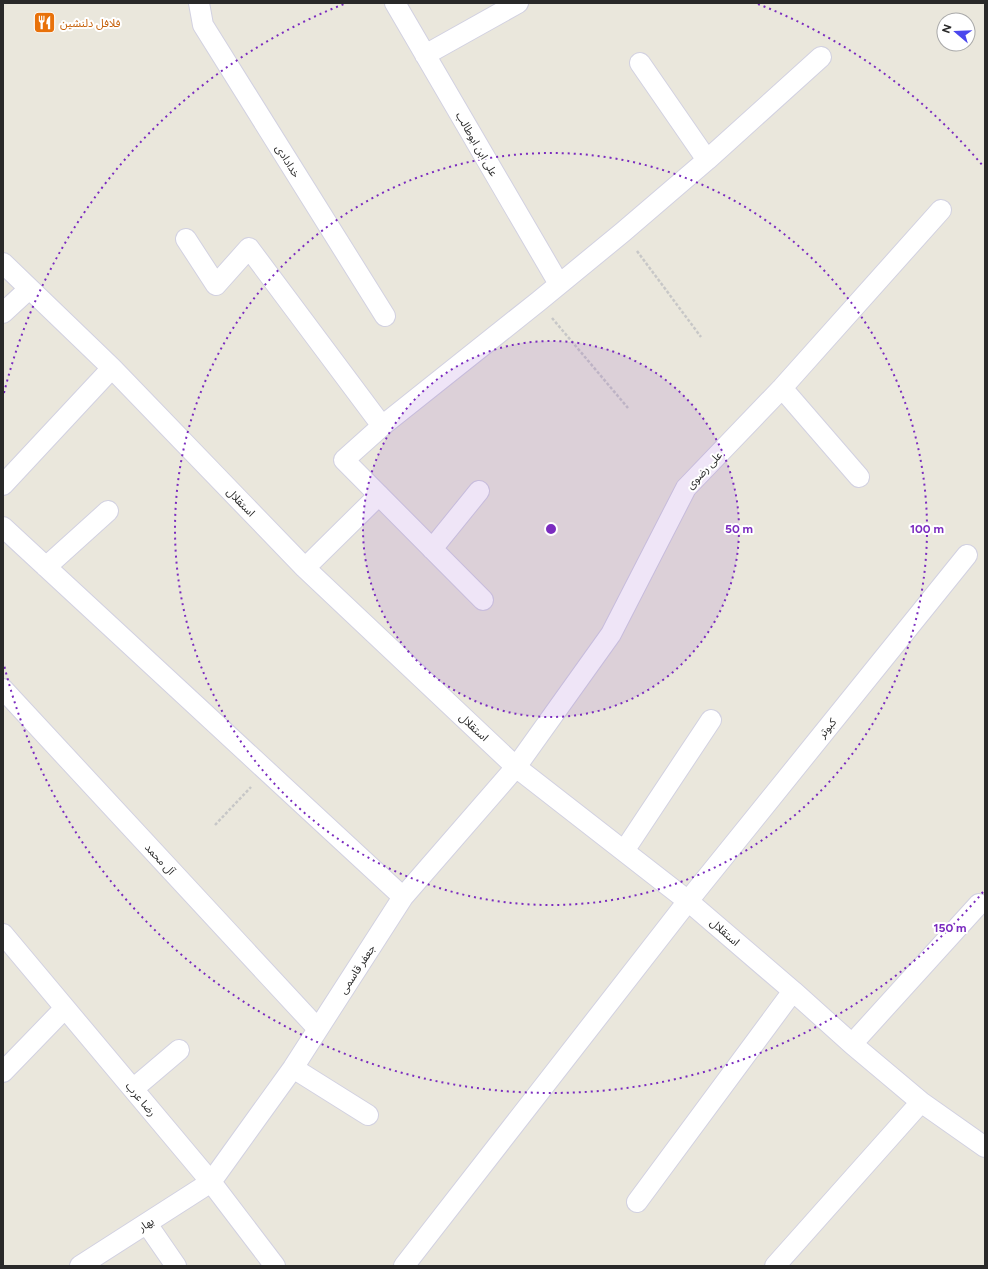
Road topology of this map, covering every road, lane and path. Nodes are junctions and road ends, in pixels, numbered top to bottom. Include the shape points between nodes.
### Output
1 (199, 3) edge
2 (395, 3) edge
3 (518, 3) edge
4 (425, 55) junction
5 (821, 57) dead end
6 (640, 63) dead end
7 (707, 160) junction
8 (941, 210) dead end
9 (623, 232) junction
10 (186, 239) dead end
11 (3, 263) edge
12 (559, 284) junction
13 (29, 289) junction
14 (539, 301) junction
15 (3, 313) edge
16 (385, 316) dead end
17 (701, 336) dead end
18 (112, 368) junction
19 (782, 388) junction
20 (628, 408) dead end
21 (382, 426) junction
22 (860, 477) dead end
23 (3, 485) edge
24 (479, 491) dead end
25 (379, 495) junction
26 (108, 511) dead end
27 (3, 527) edge
28 (432, 549) junction
29 (967, 555) dead end
30 (46, 567) junction
31 (305, 568) junction
32 (483, 600) dead end
33 (3, 689) edge
34 (711, 720) dead end
35 (516, 767) junction
36 (266, 770) junction
37 (215, 825) dead end
38 (624, 851) junction
39 (403, 897) junction
40 (688, 900) junction
41 (979, 904) dead end
42 (3, 934) edge
43 (793, 991) junction
44 (65, 1008) junction
45 (318, 1029) junction
46 (852, 1044) junction
47 (179, 1050) dead end
48 (293, 1068) junction
49 (3, 1072) edge
50 (133, 1089) junction
51 (921, 1102) junction
52 (368, 1115) dead end
53 (985, 1147) edge
54 (211, 1182) junction
55 (637, 1202) dead end
56 (147, 1224) junction
57 (80, 1266) edge
58 (176, 1266) edge
59 (275, 1266) edge
60 (404, 1266) edge
61 (775, 1266) edge

1 - 16 street, خدادادی via 203,25
2 - 4 street, علی ابن ابوطالب
3 - 4 street
4 - 12 street, علی ابن ابوطالب
5 - 7 street
6 - 7 street
7 - 9 street
8 - 19 street, علی رضوی
9 - 12 street
9 - 17 path
10 - 21 street via 216,285 249,248
11 - 13 street, استقلال
12 - 14 street
13 - 15 street
13 - 18 street, استقلال
14 - 20 path
14 - 21 street
18 - 23 street
18 - 31 street, استقلال
19 - 22 street
19 - 35 street, علی رضوی via 686,488 611,634
21 - 25 street via 344,460
24 - 28 street
25 - 28 street
25 - 31 street
26 - 30 street
27 - 30 street
28 - 32 street
29 - 40 street, کبوتر
30 - 36 street
31 - 35 street, استقلال
33 - 45 street, آل محمد
34 - 38 street
35 - 38 street, استقلال
35 - 39 street, جعفر قاسمی
36 - 37 path
36 - 39 street
38 - 40 street, استقلال
39 - 45 street, جعفر قاسمی
40 - 43 street, استقلال
40 - 60 street, کبوتر
41 - 46 street
42 - 44 street, رضا عرب
43 - 46 street, استقلال
43 - 55 street
44 - 49 street
44 - 50 street, رضا عرب
45 - 48 street, جعفر قاسمی
46 - 51 street, استقلال
47 - 50 street
48 - 52 street
48 - 54 street, جعفر قاسمی
50 - 54 street, رضا عرب
51 - 53 street, استقلال
51 - 61 street
54 - 56 street, بهار
54 - 59 street, رضا عرب
56 - 57 street, بهار
56 - 58 street

